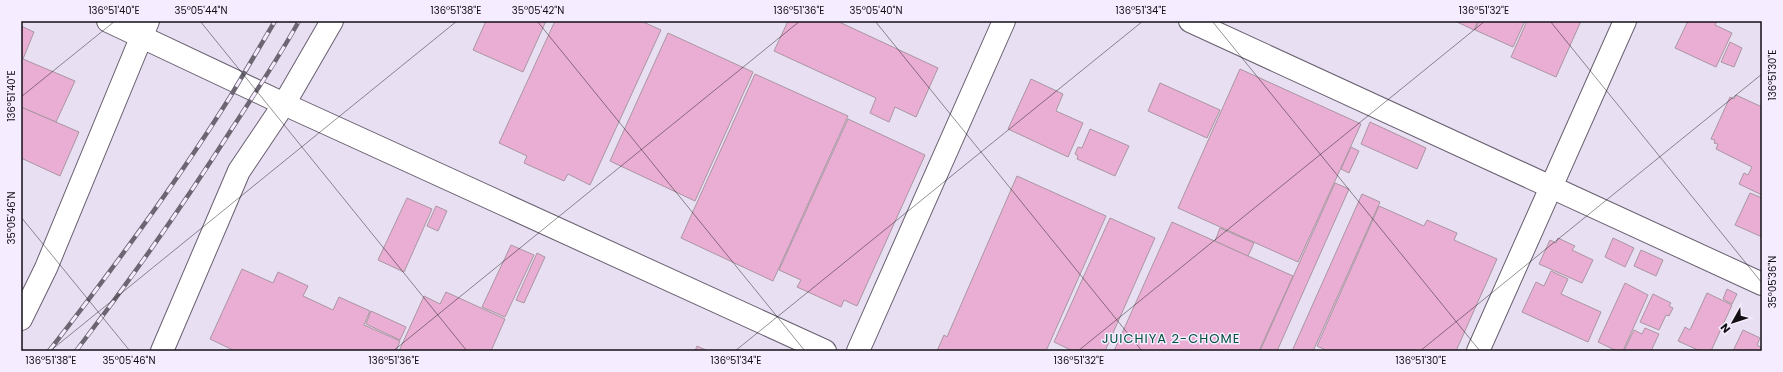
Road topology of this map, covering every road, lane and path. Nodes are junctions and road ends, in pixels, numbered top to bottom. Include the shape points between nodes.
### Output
1 (108, 21) edge
2 (332, 21) edge
3 (1004, 21) edge
4 (1190, 21) edge
5 (1625, 21) edge
6 (145, 29) edge
7 (284, 104) junction
8 (1551, 187) junction
9 (1762, 284) edge
10 (21, 319) edge
11 (162, 351) edge
12 (825, 351) edge
13 (858, 351) edge
14 (1478, 351) edge

1 - 6 street
2 - 7 street
3 - 13 street
4 - 8 street
5 - 8 street
6 - 7 street
6 - 10 street via 46,268
7 - 11 street via 239,170
7 - 12 street
8 - 9 street
8 - 14 street

